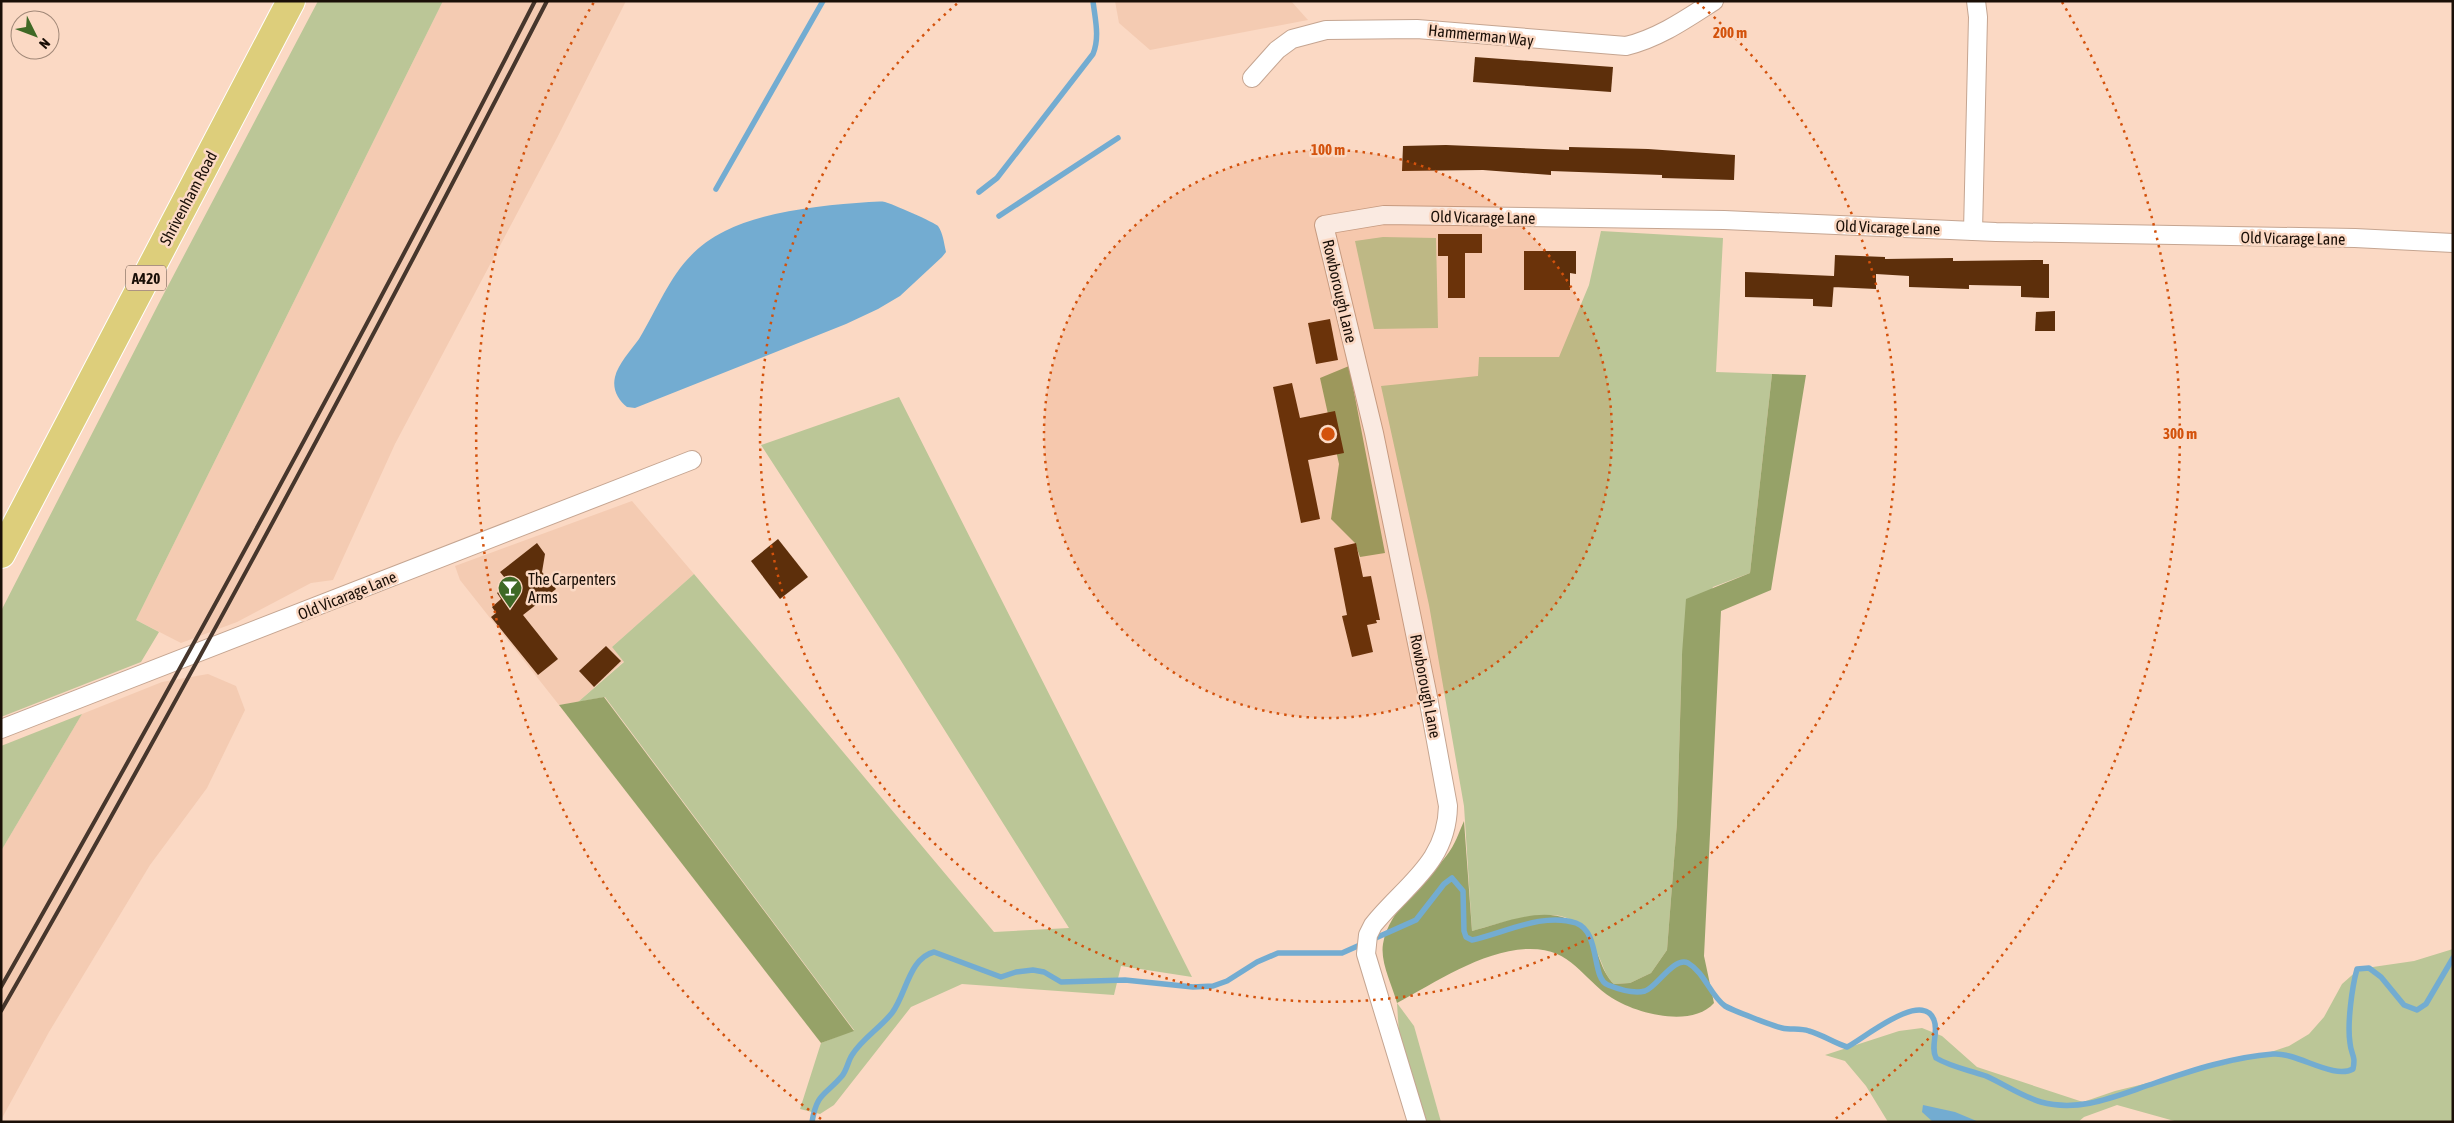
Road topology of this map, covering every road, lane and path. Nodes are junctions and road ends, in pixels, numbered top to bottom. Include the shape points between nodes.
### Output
1 (291, 1) edge
2 (1714, 1) edge
3 (1976, 1) edge
4 (1252, 78) dead end
5 (1324, 225) joint
6 (1973, 231) junction
7 (2453, 243) edge
8 (692, 460) dead end
9 (1, 554) edge
10 (1, 729) edge
11 (1417, 1122) edge

1 - 9 highway, Shrivenham Road / A420
2 - 4 street, Hammerman Way via 1648,41 1626,46 1417,29 1326,30 1292,39 1277,50
3 - 6 street
5 - 6 street, Old Vicarage Lane via 1384,215 1724,220
5 - 11 street, Rowborough Lane via 1374,433 1448,806 1448,825 1435,855 1379,918 1368,935 1366,954
6 - 7 street, Old Vicarage Lane via 2355,238
8 - 10 street, Old Vicarage Lane

